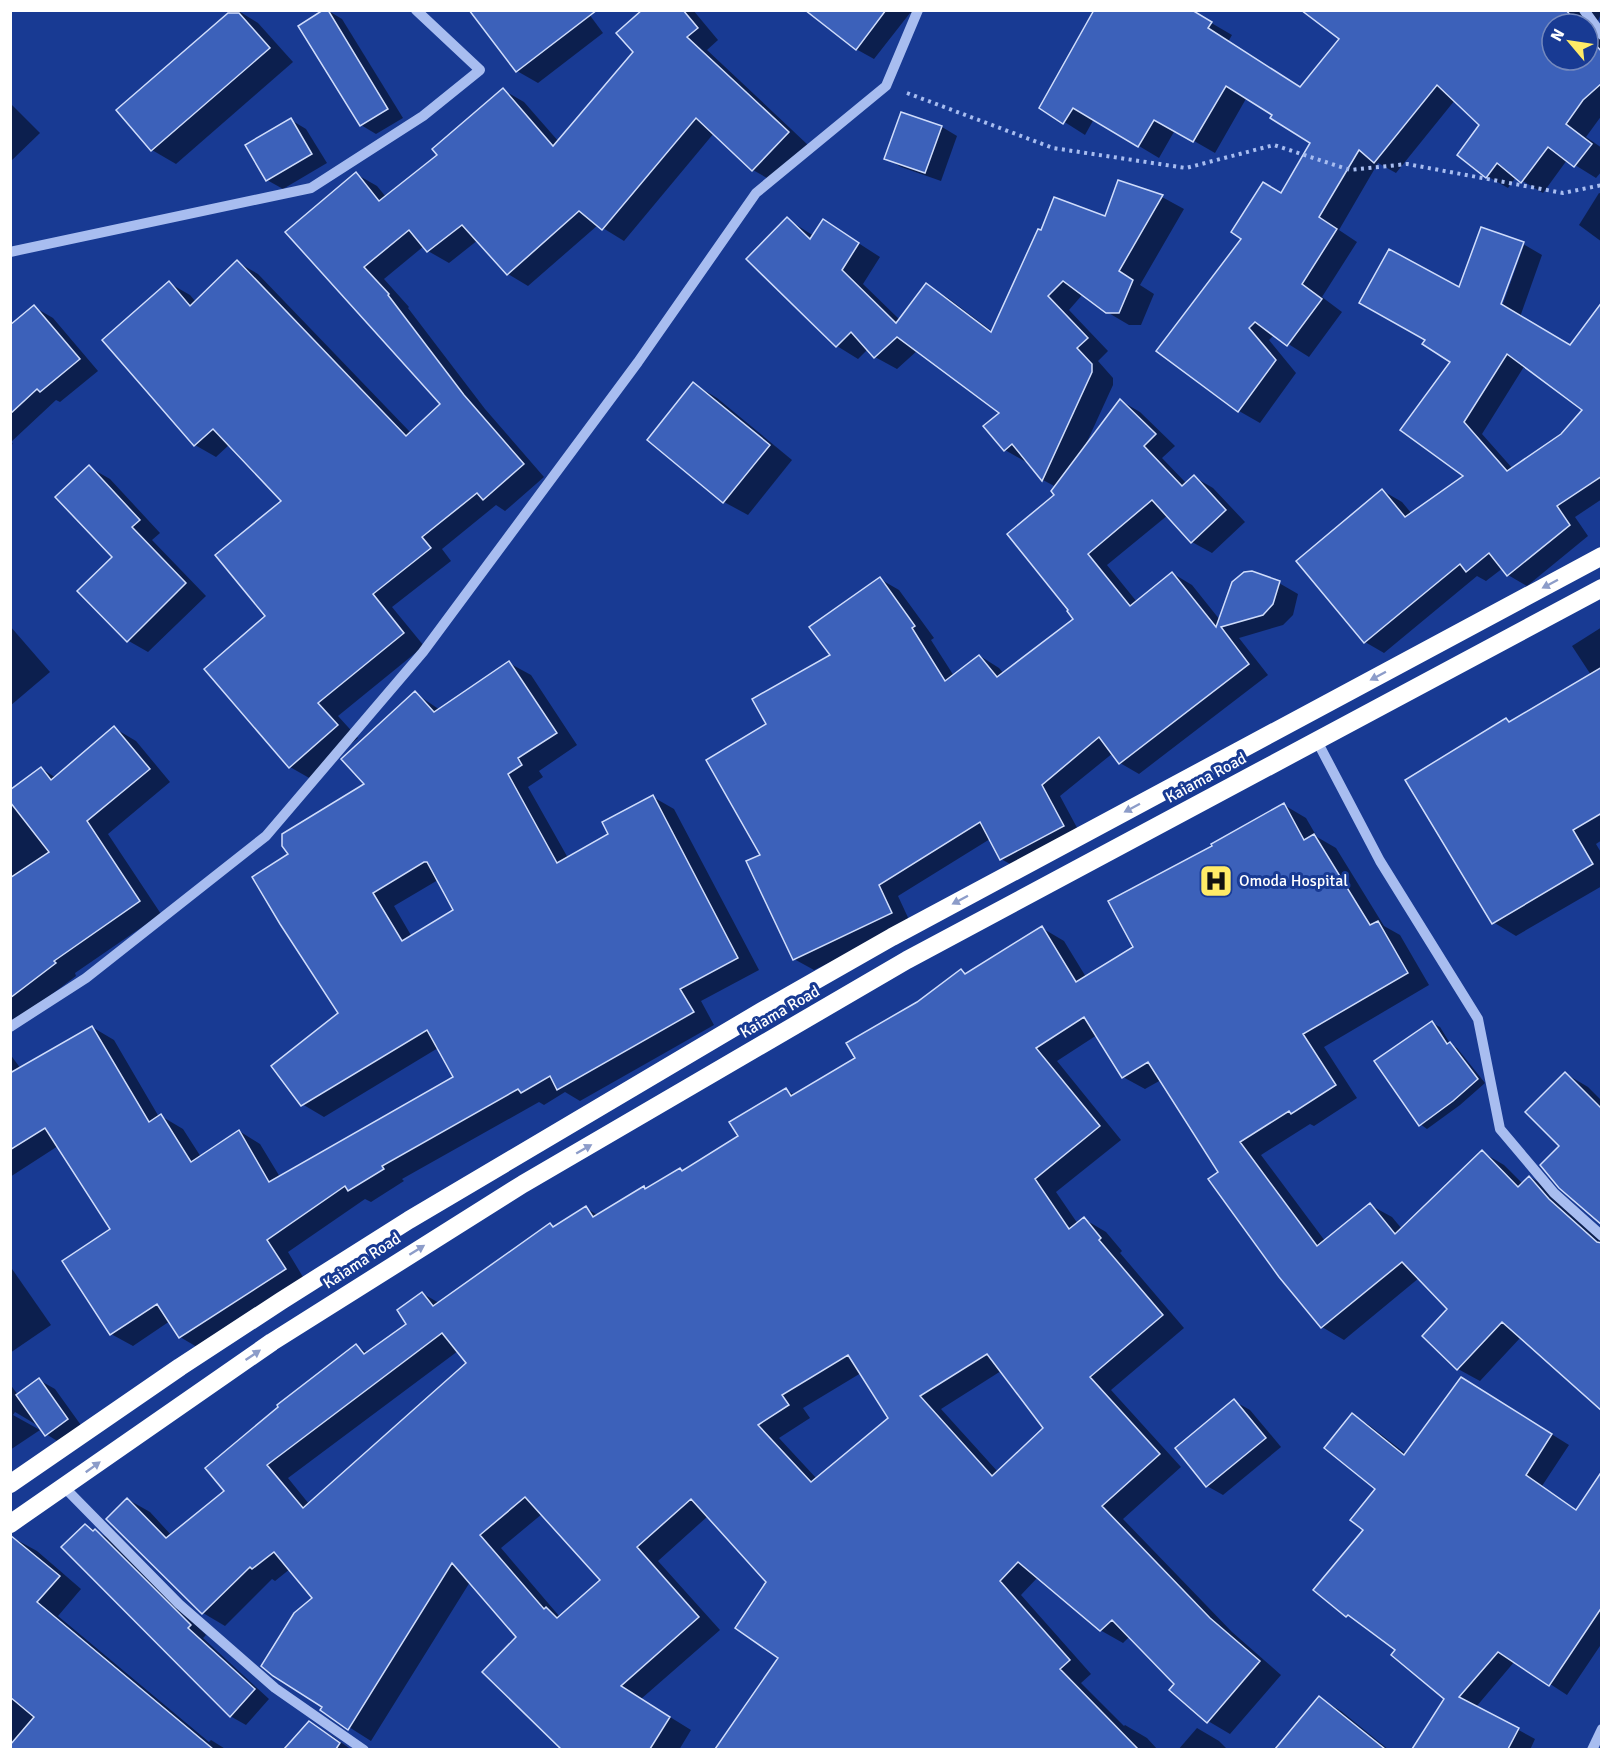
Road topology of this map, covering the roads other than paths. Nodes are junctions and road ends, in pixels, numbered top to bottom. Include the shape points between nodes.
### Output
1 (416, 10) edge
2 (918, 10) edge
3 (1584, 10) edge
4 (1602, 35) edge
5 (10, 252) edge
6 (1602, 556) edge
7 (1602, 588) edge
8 (1317, 741) junction
9 (10, 1027) edge
10 (1602, 1236) edge
11 (10, 1484) edge
12 (65, 1488) junction
13 (10, 1524) edge
14 (1602, 1729) edge
15 (364, 1749) edge
16 (1592, 1749) edge

1 - 5 street via 480,70 423,116 311,188
2 - 9 street via 886,86 756,193 638,362 423,652 266,836 86,978
3 - 4 street
6 -> 11 highway, Kaiama Road via 892,937 762,1011 281,1300
7 - 8 highway, Kaiama Road
8 - 10 street via 1380,861 1478,1019 1500,1129 1554,1193
12 -> 8 highway, Kaiama Road via 272,1342 523,1184 908,960
12 - 13 highway, Kaiama Road
12 - 15 street via 180,1604 275,1688
14 - 16 street

